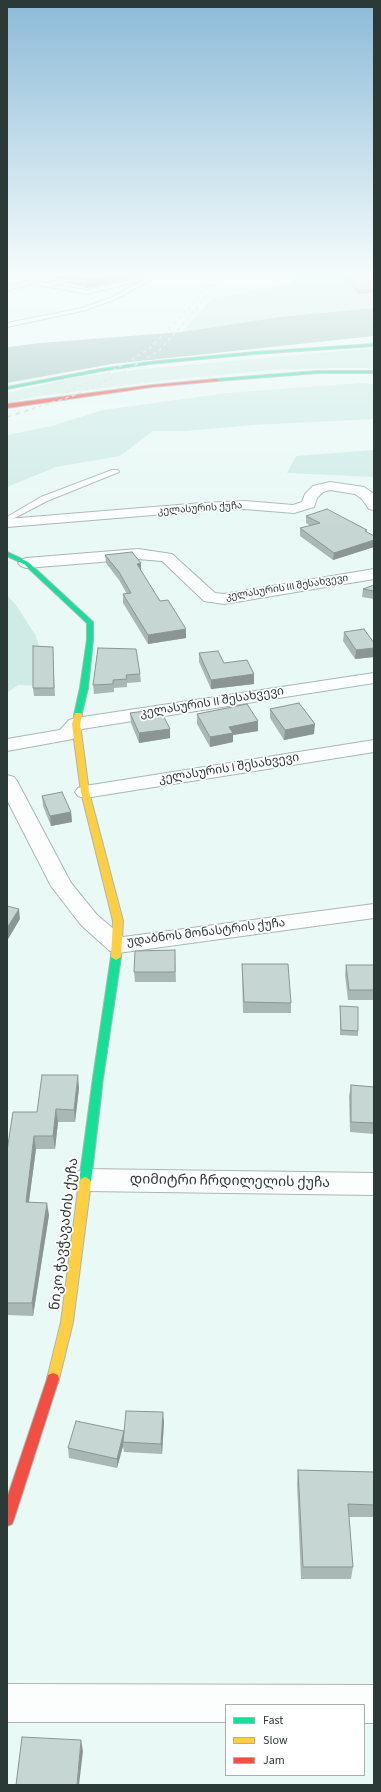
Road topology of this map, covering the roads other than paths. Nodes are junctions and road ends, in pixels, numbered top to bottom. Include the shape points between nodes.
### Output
1 (195, 360) edge
2 (374, 372) edge
3 (7, 388) edge
4 (7, 406) edge
5 (115, 472) dead end
6 (374, 506) edge
7 (7, 521) edge
8 (7, 554) edge
9 (26, 563) junction
10 (374, 574) edge
11 (374, 678) edge
12 (76, 724) junction
13 (7, 746) edge
14 (374, 746) edge
15 (7, 781) edge
16 (85, 792) junction
17 (374, 911) edge
18 (118, 945) junction
19 (86, 1180) junction
20 (374, 1184) edge
21 (7, 1519) edge
22 (7, 1703) edge
23 (374, 1704) edge

1 - 3 main road via 101,370
2 - 4 main road via 318,372 235,377
5 - 7 lane via 44,499
6 - 7 street, კელასურის ქუჩა via 368,496 359,490 330,486 318,489 310,497 309,504 294,509 245,505
8 - 9 main road
9 - 10 street, კელასურის III შესახვევი via 138,554 167,557 210,598 224,600
9 - 12 main road via 90,622 84,688
11 - 12 street, კელასურის II შესახვევი
12 - 13 street, კელასურის II შესახვევი via 66,735
12 - 16 main road, ნიკო ჭავჭავაძის ქუჩა
14 - 16 street, კელასურის I შესახვევი
15 - 18 street, უდაბნოს მონასტრის ქუჩა via 62,886 89,920
16 - 18 main road, ნიკო ჭავჭავაძის ქუჩა via 118,921
17 - 18 street, უდაბნოს მონასტრის ქუჩა
18 - 19 main road, ნიკო ჭავჭავაძის ქუჩა
19 - 20 street, დიმიტრი ჩრდილელის ქუჩა
19 - 21 main road, ნიკო ჭავჭავაძის ქუჩა via 67,1322 56,1372
22 - 23 street

